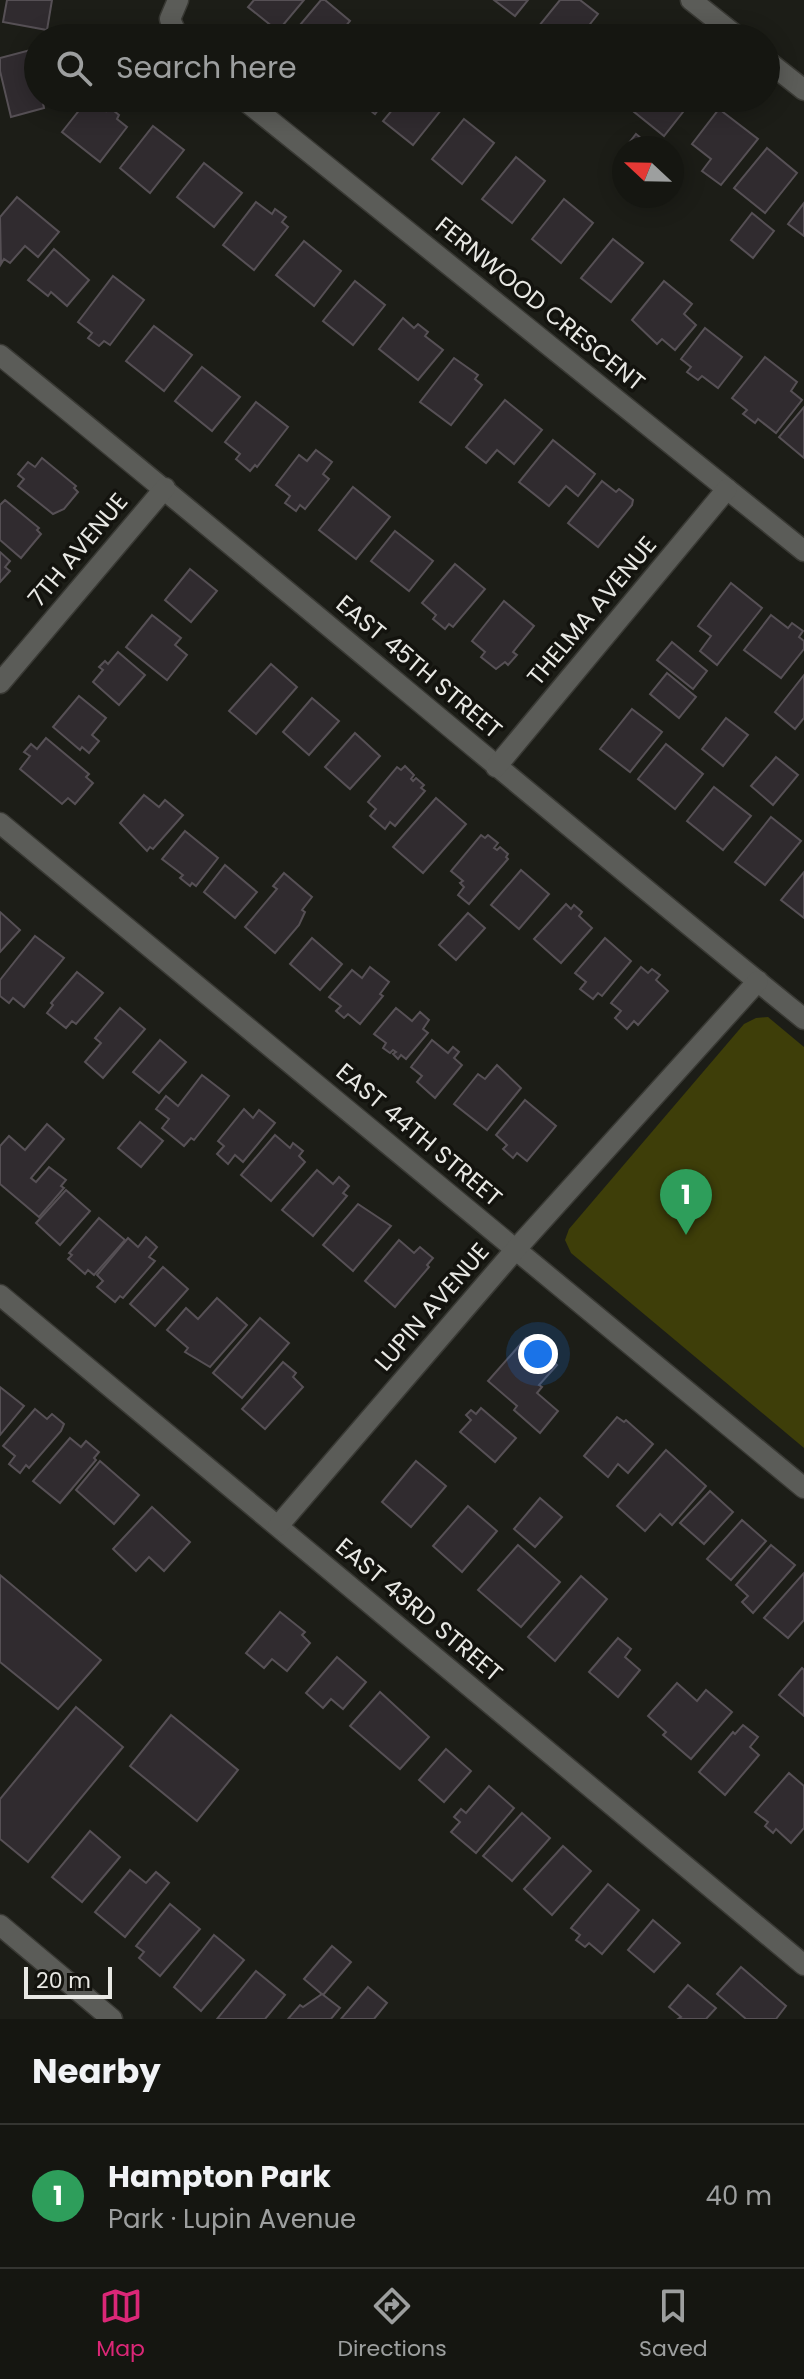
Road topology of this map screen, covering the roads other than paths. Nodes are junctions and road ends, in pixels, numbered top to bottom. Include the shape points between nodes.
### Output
1 (178, 0) edge
2 (691, 0) edge
3 (172, 24) edge
4 (721, 24) edge
5 (780, 71) edge
6 (804, 90) edge
7 (259, 112) edge
8 (0, 355) edge
9 (165, 488) junction
10 (727, 489) junction
11 (804, 551) edge
12 (0, 683) edge
13 (496, 767) junction
14 (0, 823) edge
15 (758, 981) junction
16 (804, 1019) edge
17 (516, 1249) junction
18 (0, 1295) edge
19 (804, 1488) edge
20 (278, 1526) junction
21 (0, 1925) edge
22 (804, 1965) edge
23 (112, 2019) edge

1 - 3 street
2 - 4 street
5 - 6 street
7 - 10 street, FERNWOOD CRESCENT
8 - 9 street, EAST 45TH STREET
9 - 12 street, 7TH AVENUE
9 - 13 street, EAST 45TH STREET
10 - 11 street, FERNWOOD CRESCENT
10 - 13 street, THELMA AVENUE
13 - 15 street, EAST 45TH STREET
14 - 17 street, EAST 44TH STREET
15 - 16 street, EAST 45TH STREET
15 - 17 street, LUPIN AVENUE
17 - 19 street, EAST 44TH STREET
17 - 20 street, LUPIN AVENUE
18 - 20 street, EAST 43RD STREET
20 - 22 street, EAST 43RD STREET
21 - 23 street

